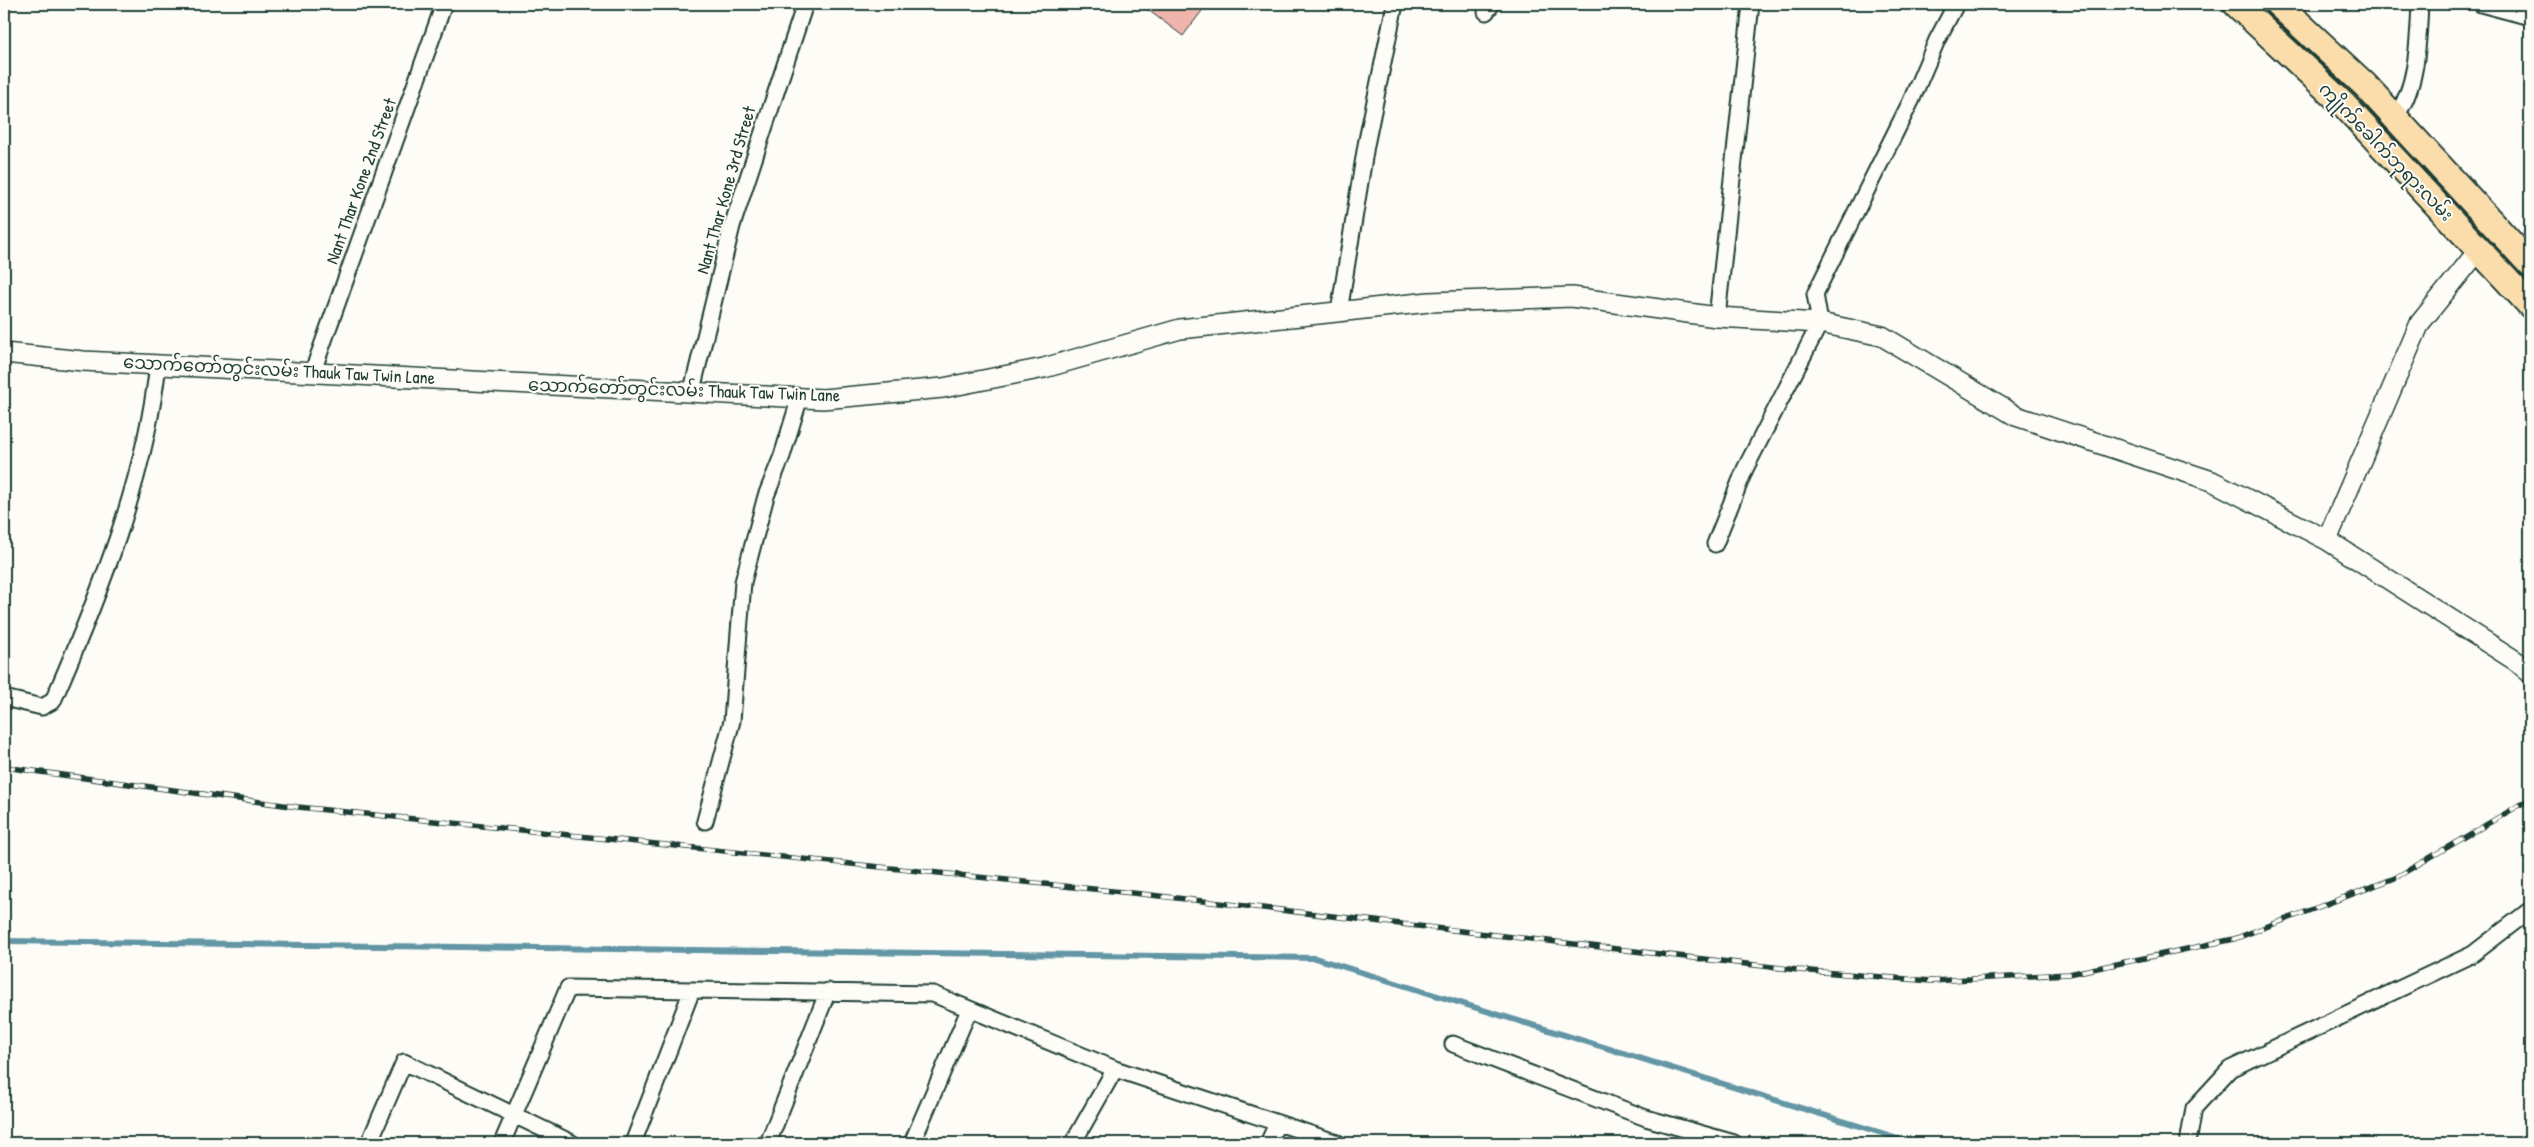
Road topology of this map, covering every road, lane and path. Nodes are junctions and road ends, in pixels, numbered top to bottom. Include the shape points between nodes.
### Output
1 (444, 4) edge
2 (805, 4) edge
3 (1395, 4) edge
4 (1751, 4) edge
5 (1956, 4) edge
6 (2236, 4) edge
7 (2278, 4) edge
8 (2420, 4) edge
9 (2480, 4) edge
10 (2530, 17) edge
11 (2395, 116) junction
12 (2478, 251) junction
13 (2530, 264) edge
14 (2530, 305) edge
15 (1338, 312) junction
16 (1717, 317) junction
17 (1820, 323) junction
18 (4, 353) edge
19 (158, 364) junction
20 (313, 371) junction
21 (692, 390) junction
22 (800, 397) junction
23 (2327, 540) junction
24 (1715, 544) dead end
25 (2530, 673) edge
26 (4, 698) edge
27 (705, 821) dead end
28 (2530, 910) edge
29 (692, 990) junction
30 (828, 991) junction
31 (969, 1010) junction
32 (1453, 1044) dead end
33 (1115, 1069) junction
34 (513, 1116) junction
35 (1277, 1124) junction
36 (369, 1143) edge
37 (502, 1143) edge
38 (572, 1143) edge
39 (633, 1143) edge
40 (768, 1143) edge
41 (912, 1143) edge
42 (1073, 1143) edge
43 (1268, 1143) edge
44 (1338, 1143) edge
45 (1734, 1143) edge
46 (2188, 1143) edge

1 - 20 street, Nant Thar Kone 2nd Street
2 - 21 street, Nant Thar Kone 3rd Street via 732,226
3 - 15 street via 1366,145
4 - 16 street
5 - 17 street via 1815,294
6 - 12 main road, ကျိုက်ခေါက်ဘုရားလမ်း via 2344,105
7 - 11 main road, ကျိုက်ခေါက်ဘုရားလမ်း
8 - 11 street via 2417,52 2405,104
9 - 10 street
11 - 13 main road, ကျိုက်ခေါက်ဘုရားလမ်း
12 - 14 main road, ကျိုက်ခေါက်ဘုရားလမ်း
12 - 23 street via 2420,323
15 - 16 street, သောက်တော်တွင်းလမ်း Thauk Taw Twin Lane via 1429,302 1572,297
15 - 22 street, သောက်တော်တွင်းလမ်း Thauk Taw Twin Lane via 1180,329 1044,368 942,388 823,399
16 - 17 street, သောက်တော်တွင်းလမ်း Thauk Taw Twin Lane
17 - 23 street, သောက်တော်တွင်းလမ်း Thauk Taw Twin Lane via 1882,336 2016,416 2212,481
17 - 24 street via 1745,469
18 - 19 street, သောက်တော်တွင်းလမ်း Thauk Taw Twin Lane
19 - 20 street, သောက်တော်တွင်းလမ်း Thauk Taw Twin Lane
19 - 26 street via 153,411 128,508 52,701 42,707
20 - 21 street, သောက်တော်တွင်းလမ်း Thauk Taw Twin Lane
21 - 22 street, သောက်တော်တွင်းလမ်း Thauk Taw Twin Lane
22 - 27 street via 766,496 743,582 732,721
23 - 25 street, သောက်တော်တွင်းလမ်း Thauk Taw Twin Lane
28 - 46 street via 2473,954 2230,1069 2194,1108
29 - 30 street
29 - 34 street via 568,988
29 - 39 street
30 - 31 street via 933,994
30 - 40 street
31 - 33 street
31 - 41 street
32 - 45 street via 1646,1118
33 - 35 street
33 - 42 street
34 - 36 street via 404,1062
34 - 37 street
34 - 38 street
35 - 43 street
35 - 44 street

